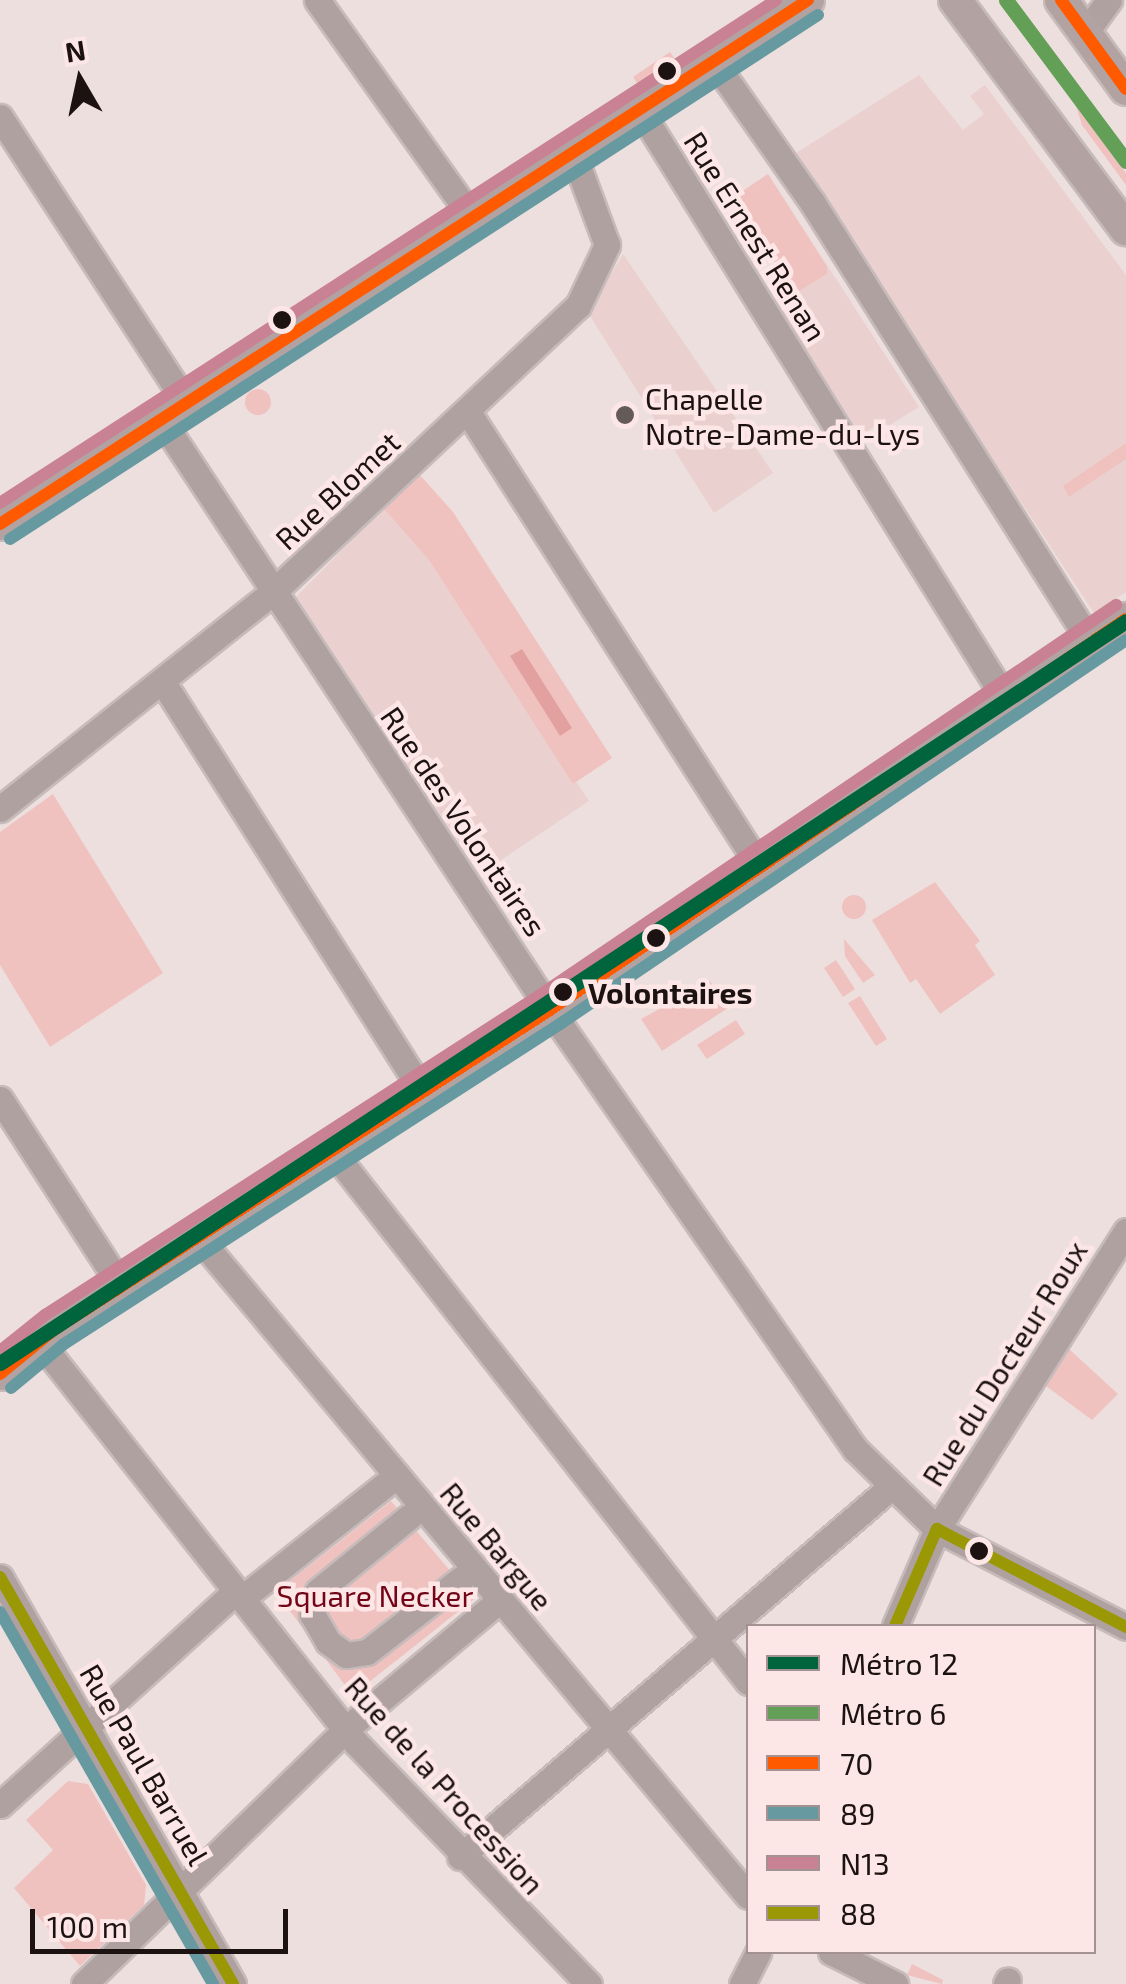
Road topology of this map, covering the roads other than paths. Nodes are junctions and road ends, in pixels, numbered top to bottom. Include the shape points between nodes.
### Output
1 (317, 0) edge
2 (808, 0) edge
3 (955, 0) edge
4 (1061, 0) edge
5 (1109, 0) edge
6 (1085, 34) junction
7 (714, 62) junction
8 (1126, 89) edge
9 (641, 112) junction
10 (0, 117) edge
11 (574, 156) junction
12 (474, 220) junction
13 (1126, 229) edge
14 (174, 412) junction
15 (468, 412) junction
16 (0, 524) edge
17 (273, 592) junction
18 (1126, 619) edge
19 (1091, 643) junction
20 (164, 684) junction
21 (1006, 700) junction
22 (0, 809) edge
23 (760, 868) junction
24 (550, 1010) junction
25 (424, 1093) junction
26 (0, 1099) edge
27 (333, 1152) junction
28 (1126, 1231) edge
29 (196, 1236) junction
30 (120, 1286) junction
31 (39, 1341) junction
32 (0, 1374) edge
33 (397, 1475) junction
34 (892, 1486) junction
35 (410, 1516) dead end
36 (937, 1529) junction
37 (0, 1577) edge
38 (462, 1578) dead end
39 (239, 1595) junction
40 (500, 1600) junction
41 (896, 1624) edge
42 (1126, 1627) edge
43 (714, 1639) junction
44 (746, 1679) edge
45 (85, 1726) junction
46 (346, 1730) junction
47 (607, 1730) junction
48 (0, 1805) edge
49 (460, 1857) junction
50 (181, 1890) junction
51 (746, 1894) edge
52 (757, 1954) edge
53 (836, 1954) edge
54 (574, 1979) edge
55 (84, 1984) edge
56 (233, 1984) edge
57 (742, 1984) edge
58 (895, 1984) edge

1 - 12 street
2 - 7 main road
3 - 13 main road
4 - 6 main road
5 - 6 street
6 - 8 main road
7 - 9 main road
7 - 19 street via 812,202
9 - 11 main road
9 - 21 street, Rue Ernest Renan
10 - 14 street, Rue des Volontaires
11 - 12 main road
11 - 15 street, Rue Blomet via 607,244 578,306
12 - 14 main road
14 - 16 main road
14 - 17 street, Rue des Volontaires
15 - 17 street, Rue Blomet
15 - 23 street
17 - 20 street, Rue Blomet
17 - 24 street, Rue des Volontaires
18 - 19 main road
19 - 21 main road
20 - 22 street, Rue Blomet
20 - 25 street
21 - 23 main road
23 - 24 main road
24 - 25 main road
24 - 34 street, Rue des Volontaires via 855,1448
25 - 27 main road
26 - 30 street
27 - 29 main road
27 - 43 street
28 - 36 street, Rue du Docteur Roux
29 - 30 main road
29 - 33 street, Rue Bargue
30 - 31 main road
31 - 32 main road
31 - 39 street, Rue de la Procession
33 - 39 street
33 - 40 street, Rue Bargue
34 - 36 street, Rue des Volontaires
34 - 43 street
35 - 38 street via 318,1591 311,1608 318,1641 346,1654 367,1652
36 - 41 street, Rue du Docteur Roux
36 - 42 street, Rue des Volontaires
37 - 45 street, Rue Paul Barruel
39 - 45 street
39 - 46 street, Rue de la Procession
40 - 46 street
40 - 47 street, Rue Bargue
43 - 44 street
43 - 47 street
45 - 48 street
45 - 50 street, Rue Paul Barruel
46 - 49 street, Rue de la Procession
46 - 50 street
47 - 49 street
47 - 51 street, Rue Bargue
49 - 54 street, Rue de la Procession
50 - 55 street
50 - 56 street, Rue Paul Barruel
52 - 57 street
53 - 58 street

